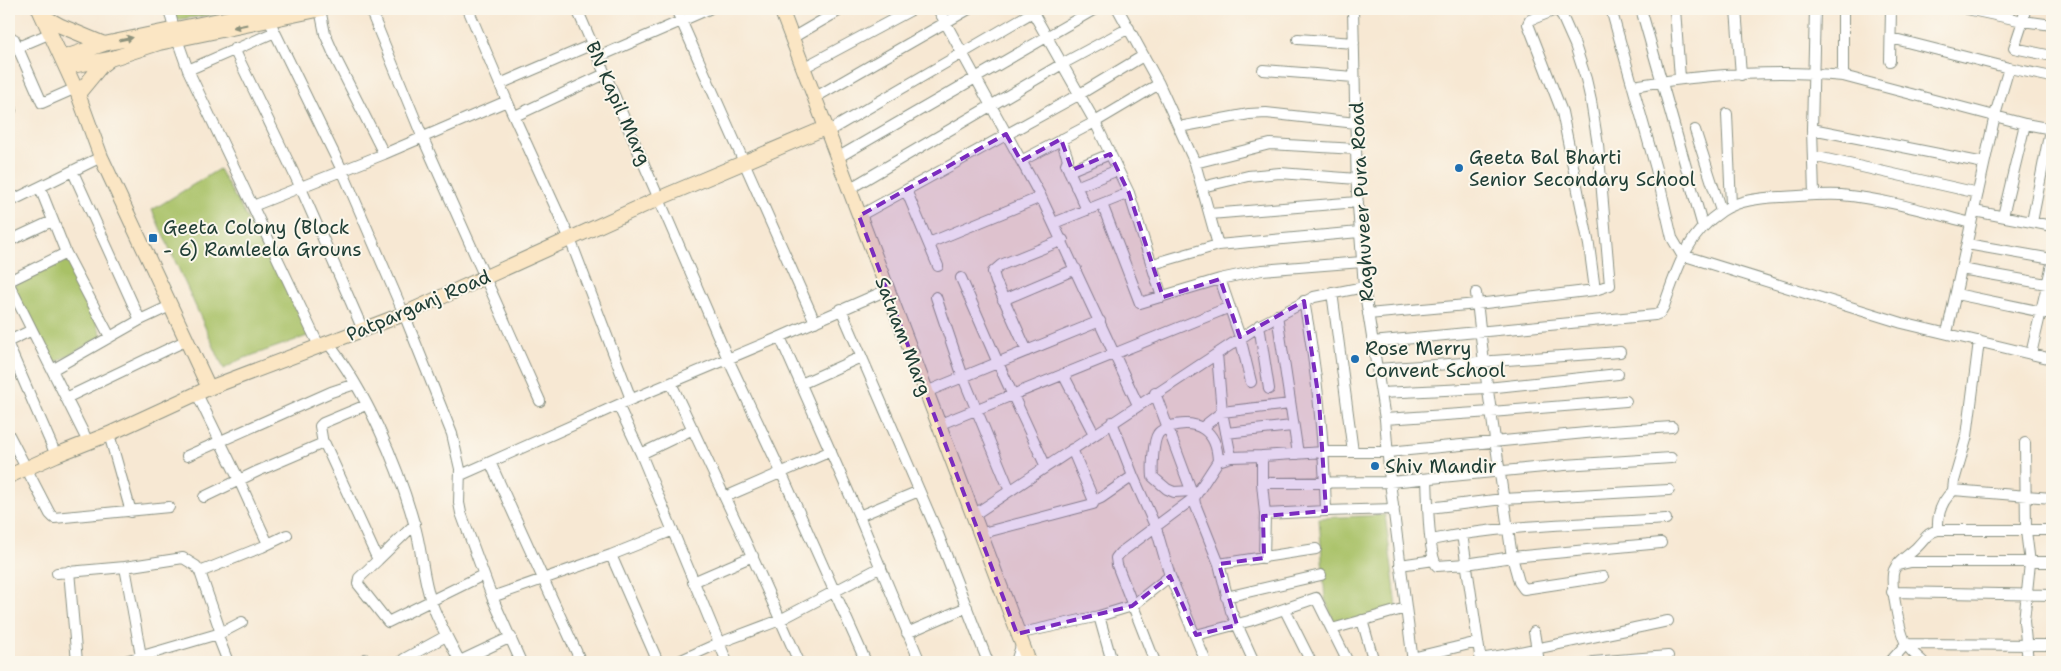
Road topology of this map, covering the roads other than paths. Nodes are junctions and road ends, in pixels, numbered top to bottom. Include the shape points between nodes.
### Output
1 (169, 9) edge
2 (321, 9) edge
3 (370, 9) edge
4 (468, 9) edge
5 (577, 9) edge
6 (676, 9) edge
7 (709, 9) edge
8 (781, 9) edge
9 (842, 9) edge
10 (913, 9) edge
11 (938, 9) edge
12 (969, 9) edge
13 (1095, 9) edge
14 (1118, 9) edge
15 (1353, 9) edge
16 (1558, 9) edge
17 (1611, 9) edge
18 (1641, 9) edge
19 (1675, 9) edge
20 (1736, 9) edge
21 (1814, 9) edge
22 (1843, 9) edge
23 (1891, 9) edge
24 (1967, 9) edge
25 (2025, 9) edge
26 (1034, 10) edge
27 (41, 12) edge
28 (268, 16) edge
29 (681, 21) junction
30 (2023, 21) junction
31 (946, 22) junction
32 (2052, 26) edge
33 (1129, 28) junction
34 (9, 30) edge
35 (51, 33) junction
36 (175, 34) junction
37 (1046, 36) junction
38 (792, 38) junction
39 (1891, 38) junction
40 (1298, 39) dead end
41 (13, 43) edge
42 (1354, 43) junction
43 (104, 44) junction
44 (593, 44) junction
45 (234, 50) junction
46 (963, 54) junction
47 (1143, 56) junction
48 (2052, 56) edge
49 (598, 57) junction
50 (110, 59) junction
51 (1890, 61) dead end
52 (64, 63) junction
53 (1062, 64) junction
54 (803, 68) junction
55 (2009, 68) junction
56 (188, 70) junction
57 (1263, 70) dead end
58 (1812, 73) junction
59 (606, 74) junction
60 (1741, 75) junction
61 (1843, 76) junction
62 (2052, 76) edge
63 (976, 77) junction
64 (1354, 77) junction
65 (1680, 78) junction
66 (1663, 81) junction
67 (500, 84) junction
68 (1159, 84) junction
69 (1633, 86) junction
70 (77, 91) junction
71 (1080, 94) junction
72 (814, 98) junction
73 (507, 101) junction
74 (991, 106) junction
75 (1727, 114) dead end
76 (1995, 115) junction
77 (515, 116) junction
78 (1095, 122) junction
79 (1356, 123) junction
80 (2024, 124) junction
81 (2052, 126) edge
82 (1179, 127) junction
83 (1812, 129) junction
84 (826, 130) junction
85 (1694, 130) dead end
86 (1006, 134) junction
87 (422, 136) junction
88 (1061, 139) junction
89 (1356, 149) junction
90 (384, 154) junction
91 (1110, 154) junction
92 (1813, 156) junction
93 (101, 157) junction
94 (837, 158) junction
95 (1021, 161) junction
96 (744, 162) junction
97 (1195, 163) junction
98 (1984, 163) junction
99 (342, 170) junction
100 (1118, 170) junction
101 (1069, 171) junction
102 (73, 172) junction
103 (1357, 179) junction
104 (300, 186) junction
105 (1076, 187) junction
106 (1202, 187) junction
107 (40, 188) junction
108 (849, 189) junction
109 (906, 190) junction
110 (1129, 193) junction
111 (1978, 193) junction
112 (1814, 195) junction
113 (1041, 197) junction
114 (660, 198) junction
115 (9, 202) edge
116 (1358, 202) junction
117 (1102, 204) junction
118 (1731, 205) junction
119 (253, 206) junction
120 (1087, 210) junction
121 (1721, 211) junction
122 (1974, 211) junction
123 (1210, 214) junction
124 (859, 216) junction
125 (2002, 216) junction
126 (52, 221) junction
127 (2032, 222) junction
128 (1054, 223) junction
129 (1971, 223) junction
130 (1704, 226) junction
131 (2052, 226) edge
132 (1359, 232) junction
133 (570, 239) junction
134 (1063, 240) junction
135 (9, 241) edge
136 (929, 243) junction
137 (1967, 244) junction
138 (1218, 245) junction
139 (66, 253) junction
140 (1682, 255) junction
141 (2052, 259) edge
142 (1362, 262) junction
143 (1153, 264) junction
144 (2052, 264) edge
145 (938, 266) dead end
146 (1076, 269) junction
147 (1961, 269) junction
148 (484, 277) junction
149 (961, 278) dead end
150 (1220, 279) junction
151 (9, 282) edge
152 (2050, 285) edge
153 (1364, 287) junction
154 (887, 290) junction
155 (1595, 290) junction
156 (1332, 292) junction
157 (1476, 293) dead end
158 (1956, 294) junction
159 (936, 297) dead end
160 (1162, 297) junction
161 (1004, 300) junction
162 (1304, 301) junction
163 (1477, 304) junction
164 (170, 306) junction
165 (1230, 307) junction
166 (841, 309) junction
167 (2041, 311) junction
168 (404, 314) junction
169 (1368, 314) junction
170 (2052, 314) edge
171 (1277, 315) junction
172 (140, 320) junction
173 (1100, 321) junction
174 (814, 322) junction
175 (1259, 325) junction
176 (32, 330) junction
177 (363, 330) junction
178 (1481, 332) junction
179 (1947, 333) junction
180 (1240, 336) junction
181 (110, 337) junction
182 (780, 337) junction
183 (9, 341) edge
184 (185, 341) junction
185 (1980, 341) junction
186 (1372, 342) junction
187 (323, 344) junction
188 (9, 347) edge
189 (1027, 351) junction
190 (1114, 352) junction
191 (1620, 352) dead end
192 (1217, 354) junction
193 (2031, 354) junction
194 (861, 357) junction
195 (728, 359) junction
196 (2052, 359) edge
197 (998, 363) junction
198 (1484, 363) junction
199 (1377, 369) junction
200 (52, 370) junction
201 (1063, 374) junction
202 (1618, 374) dead end
203 (963, 377) junction
204 (1251, 382) dead end
205 (671, 383) junction
206 (355, 384) junction
207 (801, 384) junction
208 (1488, 388) junction
209 (1269, 389) dead end
210 (203, 391) junction
211 (926, 392) junction
212 (1155, 393) junction
213 (1381, 393) junction
214 (1014, 395) junction
215 (66, 398) junction
216 (631, 399) junction
217 (1626, 400) dead end
218 (540, 401) dead end
219 (1290, 404) junction
220 (366, 405) junction
221 (618, 405) junction
222 (1138, 405) junction
223 (976, 409) junction
224 (1222, 412) junction
225 (1491, 412) junction
226 (1385, 419) junction
227 (1112, 422) junction
228 (938, 425) junction
229 (1292, 426) junction
230 (1168, 427) junction
231 (1203, 427) junction
232 (1672, 427) dead end
233 (693, 429) junction
234 (1226, 433) junction
235 (109, 434) junction
236 (1094, 434) junction
237 (9, 435) edge
238 (220, 440) junction
239 (88, 442) junction
240 (1495, 442) junction
241 (2025, 443) dead end
242 (323, 444) junction
243 (1072, 449) junction
244 (830, 451) junction
245 (1324, 452) junction
246 (1353, 452) junction
247 (1388, 452) junction
248 (56, 454) junction
249 (641, 454) junction
250 (1298, 454) junction
251 (187, 456) dead end
252 (1262, 456) junction
253 (1230, 457) junction
254 (1671, 458) dead end
255 (490, 462) junction
256 (1218, 462) junction
257 (1046, 467) junction
258 (26, 468) junction
259 (1499, 470) junction
260 (781, 472) junction
261 (460, 475) junction
262 (9, 476) edge
263 (1133, 476) junction
264 (1427, 479) junction
265 (239, 480) junction
266 (1325, 482) junction
267 (1390, 482) junction
268 (1262, 483) junction
269 (1669, 490) dead end
270 (1954, 490) junction
271 (919, 491) junction
272 (1010, 491) junction
273 (1193, 494) junction
274 (204, 497) dead end
275 (725, 497) junction
276 (2026, 497) junction
277 (2052, 498) edge
278 (1504, 500) junction
279 (1094, 501) junction
280 (169, 508) dead end
281 (1429, 508) junction
282 (1394, 509) junction
283 (1326, 511) junction
284 (131, 512) junction
285 (1264, 514) junction
286 (859, 516) junction
287 (972, 516) junction
288 (1666, 519) dead end
289 (415, 524) junction
290 (1156, 528) junction
291 (1507, 529) junction
292 (1938, 530) junction
293 (2052, 530) edge
294 (672, 531) junction
295 (2026, 531) junction
296 (287, 534) dead end
297 (979, 534) junction
298 (1462, 534) junction
299 (1431, 540) junction
300 (1661, 543) dead end
301 (268, 544) junction
302 (1316, 549) dead end
303 (611, 555) junction
304 (753, 556) junction
305 (1512, 556) junction
306 (1264, 558) junction
307 (378, 560) junction
308 (1434, 560) junction
309 (2052, 562) edge
310 (2030, 563) junction
311 (1219, 564) junction
312 (1466, 564) junction
313 (1898, 564) junction
314 (1400, 565) junction
315 (880, 566) junction
316 (125, 567) junction
317 (57, 572) dead end
318 (69, 572) junction
319 (200, 572) junction
320 (483, 575) junction
321 (1321, 575) dead end
322 (1170, 576) junction
323 (1603, 577) dead end
324 (544, 579) junction
325 (693, 582) junction
326 (834, 591) junction
327 (1892, 592) junction
328 (2027, 595) junction
329 (2052, 595) edge
330 (492, 596) junction
331 (1226, 597) junction
332 (430, 600) junction
333 (1132, 606) junction
334 (967, 607) junction
335 (1406, 608) junction
336 (1285, 610) junction
337 (1099, 616) junction
338 (780, 620) junction
339 (1362, 620) junction
340 (1668, 621) dead end
341 (242, 622) dead end
342 (1237, 625) junction
343 (1332, 629) junction
344 (1534, 632) dead end
345 (908, 633) junction
346 (219, 634) junction
347 (446, 636) junction
348 (1196, 636) junction
349 (511, 637) junction
350 (1019, 640) junction
351 (1478, 642) junction
352 (719, 643) junction
353 (1906, 644) junction
354 (2027, 644) junction
355 (2052, 645) edge
356 (1537, 650) junction
357 (140, 656) junction
358 (1668, 656) dead end
359 (1412, 660) edge
360 (1481, 660) edge
361 (1346, 661) edge
362 (1622, 661) edge
363 (77, 662) edge
364 (122, 662) edge
365 (228, 662) edge
366 (405, 662) edge
367 (460, 662) edge
368 (521, 662) edge
369 (580, 662) edge
370 (658, 662) edge
371 (677, 662) edge
372 (727, 662) edge
373 (799, 662) edge
374 (866, 662) edge
375 (920, 662) edge
376 (988, 662) edge
377 (1016, 662) edge
378 (1029, 662) edge
379 (1112, 662) edge
380 (1155, 662) edge
381 (1206, 662) edge
382 (1254, 662) edge
383 (1311, 662) edge
384 (1374, 662) edge
385 (1539, 662) edge
386 (1593, 662) edge
387 (1890, 662) edge
388 (1900, 662) edge
389 (1923, 662) edge
390 (2028, 662) edge

1 - 36 street
2 - 28 street
2 - 90 street via 325,34
3 - 87 street
4 - 67 street
5 - 44 street, BN Kapil Marg
6 - 29 street
7 - 29 street
8 - 38 street, Satnam Marg
9 - 38 street
10 - 54 street
11 - 31 street
12 - 31 street
13 - 37 street
14 - 33 street
15 - 42 street, Raghuveer Pura Road
16 - 155 street via 1586,79 1597,138 1610,283 1608,287
16 - 155 street via 1530,20 1528,26 1562,112 1590,244
17 - 69 street
18 - 66 street
19 - 65 street
20 - 60 street
21 - 58 street
22 - 61 street
23 - 39 street
24 - 30 street
25 - 30 street
26 - 37 street
26 - 46 street
27 - 35 street
27 - 43 street via 61,26
28 - 36 street
28 - 45 street
28 - 99 street
29 - 49 street
29 - 96 street
30 - 32 street
30 - 48 street via 2014,48
31 - 46 street
31 - 72 street
33 - 47 street
33 - 53 street
34 - 41 street
35 - 41 street
35 - 52 street
43 -> 36 street
36 - 50 street
36 - 56 street
37 - 53 street
37 - 63 street
38 - 54 street, Satnam Marg
39 - 51 street
39 - 55 street
40 - 42 street
41 - 70 street via 42,103
42 - 64 street, Raghuveer Pura Road
43 - 52 street
44 - 49 street, BN Kapil Marg
44 - 67 street
45 - 56 street
45 - 104 street
46 - 63 street
46 - 84 street
47 - 68 street
47 - 71 street
49 - 59 street, BN Kapil Marg
50 - 52 street
50 - 70 street
52 - 70 street
53 - 71 street
53 - 74 street
54 - 72 street, Satnam Marg
55 - 62 street
55 - 76 street
56 - 119 street
57 - 64 street
58 - 60 street
58 - 61 street
58 - 83 street
59 - 77 street
59 - 114 street, BN Kapil Marg
60 - 65 street
61 - 76 street
63 - 74 street
63 - 94 street
64 - 79 street, Raghuveer Pura Road
65 - 66 street
66 - 69 street
66 - 130 street
67 - 73 street
68 - 78 street
68 - 82 street
69 - 140 street via 1672,238
70 - 93 street
71 - 78 street
71 - 86 street
72 - 84 street, Satnam Marg
73 - 77 street
73 - 87 street
74 - 86 street
74 - 108 street
75 - 118 street
76 - 80 street
76 - 98 street
77 - 133 street
78 - 88 street
78 - 91 street
79 - 82 street via 1266,113
79 - 89 street, Raghuveer Pura Road
80 - 81 street
80 - 125 street
81 - 127 street
82 - 97 street
83 - 92 street
83 - 98 street
84 - 94 street, Satnam Marg
84 - 96 street, Patparganj Road
85 - 121 street
86 - 95 street
86 - 109 street
87 - 90 street
87 - 148 street
88 - 95 street
88 - 101 street
89 - 97 street via 1270,144
89 - 103 street, Raghuveer Pura Road
90 - 99 street
91 - 100 street
91 - 101 street
92 - 111 street
92 - 112 street
93 - 102 street
93 - 164 street
94 - 108 street, Satnam Marg
95 - 113 street
96 - 114 street, Patparganj Road
96 - 174 street
97 - 106 street
98 - 111 street
99 - 104 street
99 - 168 street
100 - 105 street
100 - 110 street
101 - 105 street
102 - 107 street
102 - 172 street
103 - 106 street via 1280,173 1248,176
103 - 116 street, Raghuveer Pura Road
104 - 119 street
104 - 177 street
105 - 120 street
106 - 123 street
107 - 115 street
107 - 126 street
108 - 124 street, Satnam Marg
109 - 124 street
109 - 136 street
110 - 117 street
110 - 143 street
111 - 122 street
112 - 118 street via 1764,198
112 - 129 street via 1868,198
113 - 128 street
113 - 136 street
114 - 133 street, Patparganj Road
114 - 195 street, BN Kapil Marg
116 - 123 street
116 - 132 street, Raghuveer Pura Road
117 - 120 street
117 - 160 street via 1140,303
118 - 121 street
119 - 187 street
120 - 128 street
121 - 130 street
122 - 125 street
122 - 129 street
123 - 138 street
124 - 154 street, Satnam Marg
125 - 127 street
126 - 135 street
126 - 139 street
127 - 131 street
128 - 134 street
129 - 137 street
130 - 140 street
132 - 138 street
132 - 142 street, Raghuveer Pura Road
133 - 148 street, Patparganj Road
133 - 216 street
134 - 146 street
134 - 161 street via 995,268 993,276
136 - 145 street
137 - 141 street
137 - 147 street
138 - 143 street
139 - 151 street
139 - 181 street
140 - 178 street via 1664,306 1655,316
140 - 179 street
142 - 150 street via 1282,267
142 - 153 street, Raghuveer Pura Road
143 - 160 street
144 - 152 street
146 - 161 street
146 - 173 street
147 - 152 street
147 - 158 street
148 - 168 street, Patparganj Road
148 - 218 street
149 - 197 street
150 - 160 street
150 - 165 street
151 - 176 street
152 - 167 street
153 - 156 street
153 - 169 street, Raghuveer Pura Road
154 - 166 street
154 - 211 street, Satnam Marg
155 - 163 street
156 - 162 street
156 - 246 street
157 - 163 street
158 - 167 street
158 - 179 street
159 - 203 street
161 - 189 street
162 - 171 street
162 - 245 street
163 - 169 street
163 - 178 street
164 - 172 street
164 - 184 street
165 - 180 street
165 - 190 street
166 - 174 street
166 - 194 street
167 - 170 street
167 - 193 street
168 - 177 street, Patparganj Road
168 - 261 street via 452,434
169 - 186 street, Raghuveer Pura Road
171 - 175 street
171 - 219 street
172 - 181 street
173 - 189 street
173 - 190 street
174 - 182 street
175 - 180 street
175 - 209 street
176 - 183 street
176 - 200 street
177 - 187 street, Patparganj Road
178 - 186 street
178 - 198 street
179 - 185 street
180 - 192 street
180 - 204 street
181 - 200 street
182 - 195 street
182 - 207 street
184 - 210 street
184 - 215 street
185 - 193 street
185 - 270 street via 1967,436
186 - 199 street, Raghuveer Pura Road
187 - 206 street
187 - 210 street, Patparganj Road
188 - 248 street
189 - 197 street
190 - 201 street
190 - 222 street
191 - 198 street
192 - 212 street
192 - 224 street
193 - 196 street
194 - 207 street
194 - 271 street
195 - 205 street
195 - 260 street, BN Kapil Marg
197 - 203 street
197 - 214 street
198 - 199 street
198 - 208 street
199 - 213 street, Raghuveer Pura Road
200 - 215 street
201 - 214 street
201 - 236 street
202 - 208 street
203 - 211 street
203 - 223 street
205 - 216 street
205 - 233 street
206 - 220 street
206 - 238 street
207 - 244 street
208 - 213 street
208 - 225 street
210 - 235 street, Patparganj Road
210 - 238 street
211 - 228 street, Satnam Marg
212 - 222 street
212 - 230 street
213 - 226 street, Raghuveer Pura Road
214 - 223 street
214 - 257 street
215 - 239 street
216 - 221 street
217 - 225 street
219 - 224 street
219 - 229 street
220 - 242 street via 323,423 320,426
220 - 289 street via 400,480
221 - 249 street
221 - 255 street
222 - 227 street
223 - 228 street
223 - 272 street
224 - 231 street
224 - 234 street
225 - 226 street
225 - 240 street
226 - 247 street, Raghuveer Pura Road
227 - 236 street
227 - 263 street
228 - 287 street, Satnam Marg
229 - 234 street
229 - 250 street
230 - 231 street via 1185,424
230 - 273 street
230 - 273 street via 1156,436 1153,477 1174,492
231 - 256 street via 1213,442
232 - 240 street
233 - 249 street
233 - 275 street
234 - 253 street
235 - 239 street, Patparganj Road
235 - 284 street
236 - 243 street
237 - 258 street
238 - 251 street
238 - 265 street
239 - 248 street, Patparganj Road
240 - 247 street
240 - 259 street
241 - 276 street
242 - 265 street
242 - 307 street
243 - 257 street
243 - 279 street
244 - 260 street
244 - 286 street
245 - 246 street
245 - 250 street
245 - 266 street
246 - 247 street
247 - 267 street, Raghuveer Pura Road
248 - 258 street, Patparganj Road
249 - 294 street
250 - 252 street
252 - 253 street
252 - 268 street
253 - 256 street
254 - 259 street
255 - 261 street
255 - 324 street
256 - 273 street
257 - 272 street
258 - 262 street, Patparganj Road
258 - 284 street via 54,518
259 - 264 street
259 - 278 street
260 - 275 street
260 - 326 street, BN Kapil Marg
261 - 320 street via 459,508
263 - 279 street
263 - 290 street
264 - 267 street
264 - 281 street
265 - 274 street
265 - 301 street
266 - 267 street
266 - 268 street
266 - 283 street
267 - 282 street, Raghuveer Pura Road
268 - 285 street
269 - 278 street
270 - 276 street
270 - 292 street via 1945,497 1937,519
271 - 286 street
271 - 334 street
272 - 287 street
273 - 290 street
273 - 311 street via 1194,504
275 - 304 street
276 - 277 street
276 - 295 street
278 - 281 street
278 - 291 street
279 - 297 street via 1093,504
280 - 284 street
281 - 299 street
282 - 283 street
282 - 314 street, Raghuveer Pura Road
283 - 285 street
285 - 306 street
286 - 315 street
287 - 297 street, Satnam Marg
288 - 291 street
289 - 307 street
289 - 332 street
290 - 322 street
290 - 333 street via 1116,558
291 - 298 street
291 - 305 street
292 - 295 street
292 - 313 street via 1928,532 1918,547
293 - 295 street
294 - 303 street
294 - 325 street
295 - 310 street
296 - 301 street
297 - 350 street, Satnam Marg
298 - 299 street
298 - 312 street
299 - 308 street
300 - 305 street
301 - 319 street
302 - 306 street
303 - 324 street
303 - 370 street
304 - 325 street
304 - 338 street
305 - 312 street
305 - 323 street via 1524,589
306 - 311 street
307 - 332 street via 359,578 358,584 388,622
308 - 312 street via 1438,566
308 - 314 street
309 - 310 street
310 - 313 street
310 - 328 street
311 - 331 street
312 - 351 street
313 - 327 street via 1892,577
314 - 335 street, Raghuveer Pura Road
315 - 326 street
315 - 345 street
316 - 318 street
316 - 319 street via 183,558
316 - 357 street
317 - 318 street
318 - 363 street
319 - 346 street
320 - 330 street
320 - 332 street
321 - 331 street
322 - 333 street
322 - 348 street
324 - 330 street
324 - 369 street
325 - 352 street
326 - 338 street
326 - 374 street, BN Kapil Marg
327 - 328 street
327 - 353 street
328 - 329 street
328 - 354 street via 2024,620
330 - 349 street
331 - 342 street
332 - 347 street
333 - 337 street
333 - 380 street
334 - 345 street
334 - 376 street
335 - 339 street
335 - 359 street, Raghuveer Pura Road
336 - 342 street
336 - 343 street via 1317,598
336 - 383 street
337 - 350 street
337 - 379 street
338 - 352 street
338 - 373 street
339 - 343 street
339 - 384 street
340 - 356 street
341 - 346 street
342 - 348 street
342 - 382 street
343 - 361 street
344 - 356 street
345 - 375 street
346 - 357 street
346 - 365 street
347 - 366 street via 404,659
347 - 367 street
348 - 381 street
349 - 367 street
349 - 368 street
350 - 377 street
350 - 378 street, Satnam Marg
351 - 359 street
351 - 360 street
352 - 371 street
352 - 372 street
353 - 354 street
353 - 387 street
353 - 388 street
353 - 389 street
354 - 355 street
354 - 390 street
356 - 360 street
356 - 385 street
357 - 364 street
358 - 362 street
362 - 386 street

